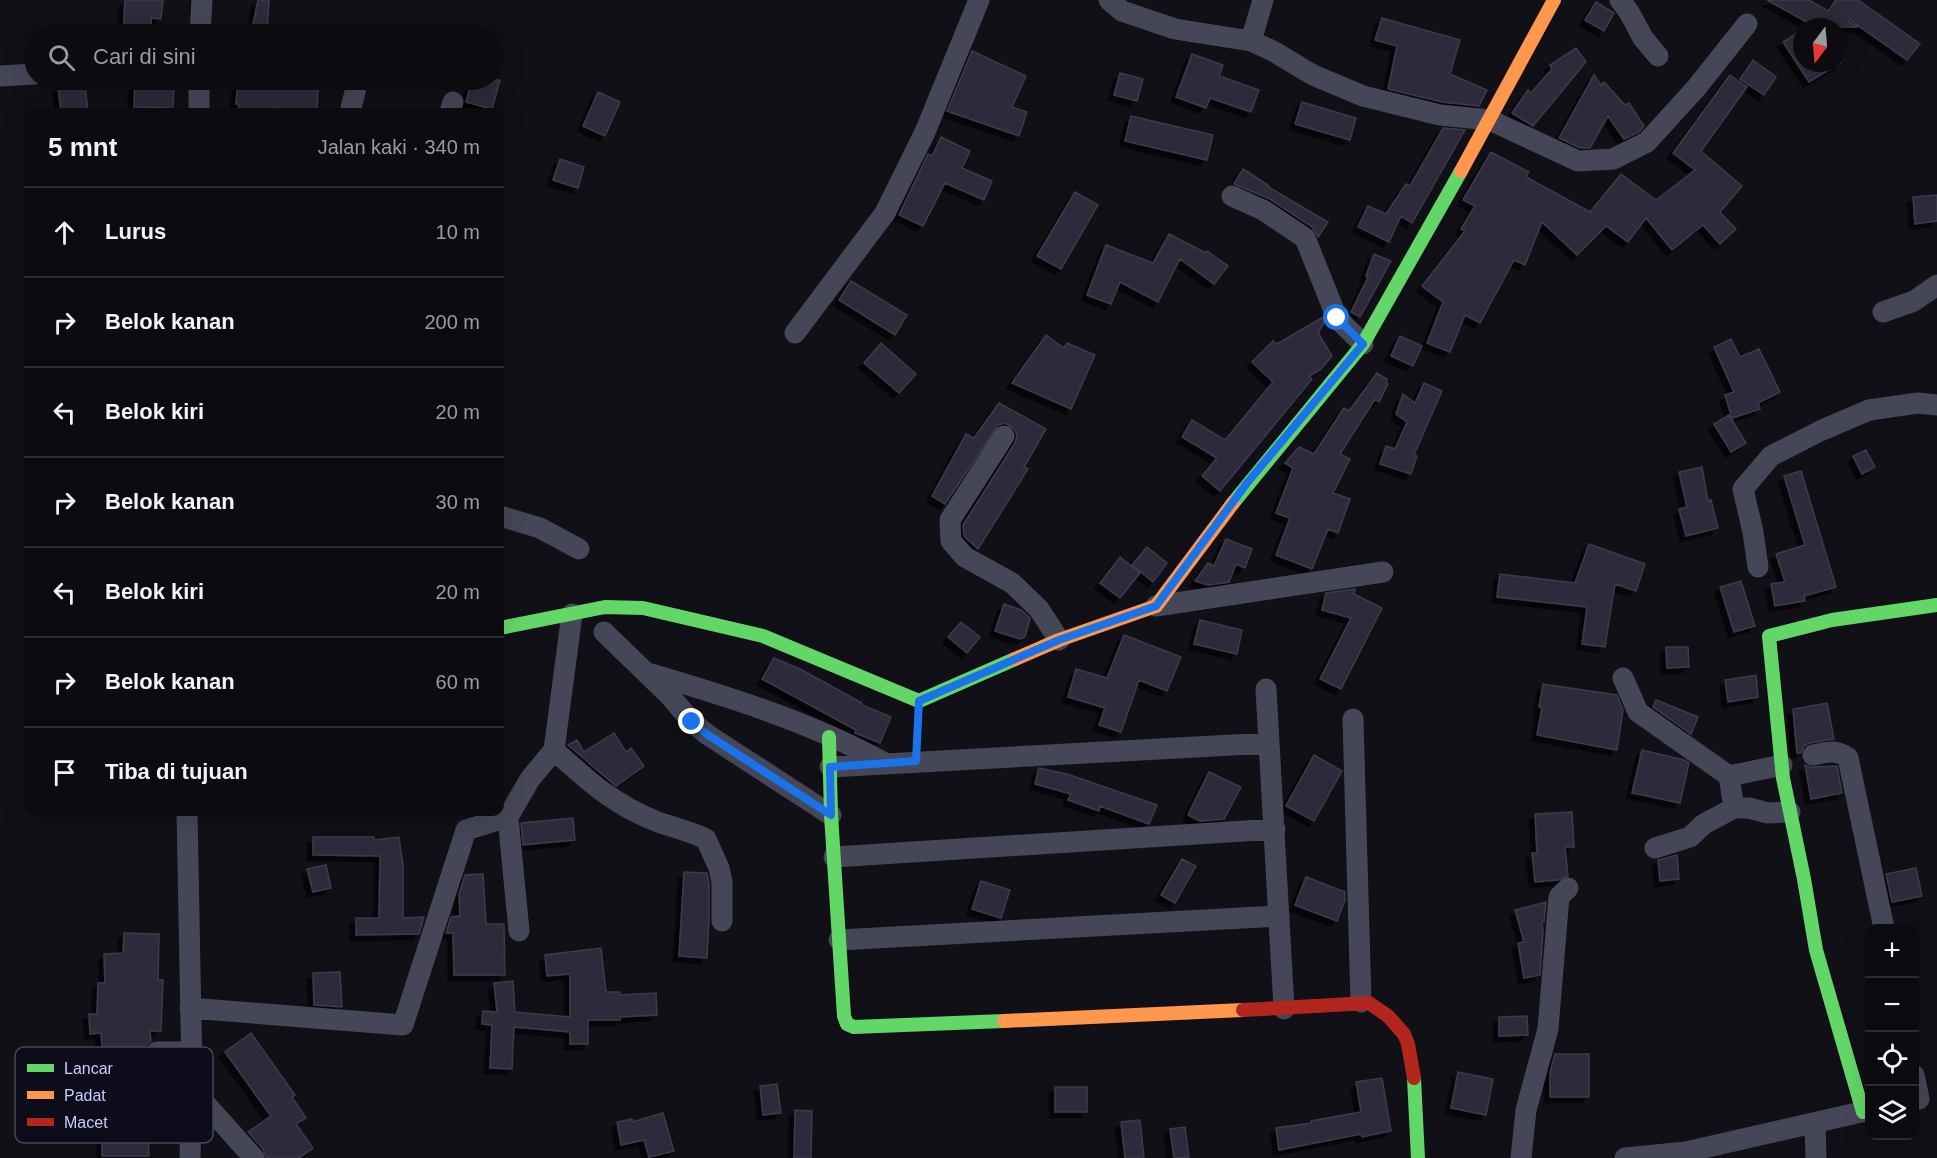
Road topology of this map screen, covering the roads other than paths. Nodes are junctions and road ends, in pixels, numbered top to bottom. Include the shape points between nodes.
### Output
1 (202, 0) edge
2 (979, 0) edge
3 (1108, 0) edge
4 (1263, 0) edge
5 (1554, 0) edge
6 (1620, 0) edge
7 (201, 24) edge
8 (1747, 24) dead end
9 (1251, 41) junction
10 (1658, 56) dead end
11 (24, 75) edge
12 (0, 76) edge
13 (199, 90) edge
14 (356, 90) edge
15 (199, 108) edge
16 (351, 108) edge
17 (1490, 120) junction
18 (1232, 196) dead end
19 (1937, 285) edge
20 (1882, 312) dead end
21 (795, 333) dead end
22 (1363, 344) junction
23 (1937, 405) edge
24 (1004, 436) dead end
25 (504, 517) edge
26 (579, 549) dead end
27 (1758, 567) dead end
28 (1383, 572) dead end
29 (1937, 605) edge
30 (1156, 606) junction
31 (572, 614) junction
32 (504, 627) edge
33 (604, 632) dead end
34 (1059, 640) junction
35 (645, 672) junction
36 (1623, 678) dead end
37 (1266, 689) dead end
38 (1353, 719) dead end
39 (829, 736) junction
40 (1269, 744) junction
41 (554, 750) junction
42 (1813, 755) dead end
43 (885, 763) junction
44 (1782, 765) junction
45 (830, 767) junction
46 (1729, 776) junction
47 (1734, 808) junction
48 (1790, 812) junction
49 (831, 815) junction
50 (187, 816) edge
51 (508, 817) junction
52 (1275, 829) junction
53 (1654, 848) dead end
54 (834, 857) junction
55 (1568, 888) dead end
56 (1279, 916) junction
57 (722, 921) dead end
58 (1883, 924) edge
59 (519, 931) dead end
60 (839, 940) junction
61 (1360, 1002) junction
62 (190, 1008) junction
63 (1284, 1009) junction
64 (191, 1047) edge
65 (1865, 1108) edge
66 (213, 1111) edge
67 (1865, 1111) edge
68 (1815, 1124) junction
69 (190, 1143) edge
70 (1686, 1155) edge
71 (190, 1158) edge
72 (254, 1158) edge
73 (1418, 1158) edge
74 (1521, 1158) edge
75 (1625, 1158) edge
76 (1816, 1158) edge

1 - 7 street
2 - 21 street via 925,132 885,213
3 - 9 street via 1122,11 1175,28
4 - 9 street
5 - 17 street
6 - 10 street
8 - 17 street via 1647,142 1613,159 1578,161
9 - 17 street via 1312,75 1363,96 1440,115
11 - 12 street
13 - 15 street
14 - 16 street
17 - 22 street
18 - 22 street via 1263,210 1305,238 1337,318
19 - 20 street via 1914,301
22 - 30 street via 1247,483
23 - 27 street via 1918,403 1869,410 1771,456 1743,489
24 - 34 street via 950,520 951,541 965,557 1012,583 1039,609
25 - 26 street via 540,528
28 - 30 street
29 - 44 street via 1832,620 1769,636
30 - 34 street
31 - 32 street
31 - 34 street via 605,608 643,608 763,636 919,701
31 - 41 street
33 - 35 street
35 - 39 street via 770,712
35 - 49 street via 708,735
36 - 46 street via 1638,712
37 - 40 street
38 - 61 street
39 - 43 street
39 - 45 street
40 - 43 street
40 - 52 street
41 - 51 street via 530,779
41 - 57 street via 613,801 706,839 722,882
42 - 58 street via 1833,751 1848,758
43 - 45 street
44 - 46 street
44 - 48 street
45 - 49 street
46 - 47 street
47 - 48 street
47 - 53 street via 1704,824 1690,837
48 - 65 street via 1816,950
49 - 54 street
50 - 62 street
51 - 59 street
51 - 62 street via 466,830 403,1025
52 - 54 street
52 - 56 street
54 - 60 street
55 - 74 street via 1559,897 1548,1029 1526,1110
56 - 60 street
56 - 63 street
60 - 63 street via 844,1016 847,1024 854,1027
61 - 63 street
61 - 73 street via 1378,1008 1404,1034 1409,1045
62 - 64 street
66 - 72 street
67 - 68 street
68 - 70 street
68 - 76 street
69 - 71 street
70 - 75 street

